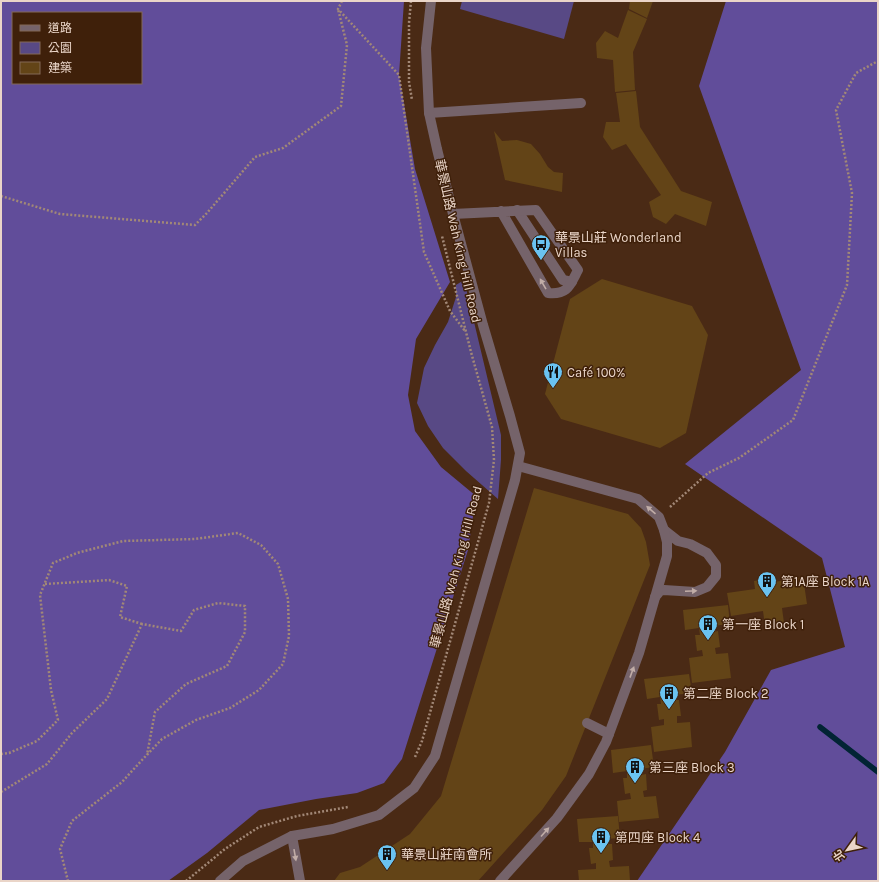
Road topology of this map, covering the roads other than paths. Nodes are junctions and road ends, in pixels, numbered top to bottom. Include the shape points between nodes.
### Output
1 (431, 1) edge
2 (581, 103) dead end
3 (429, 113) junction
4 (517, 210) junction
5 (501, 211) junction
6 (453, 214) junction
7 (572, 282) junction
8 (518, 466) junction
9 (664, 530) junction
10 (655, 597) junction
11 (587, 723) dead end
12 (609, 734) junction
13 (292, 836) junction
14 (220, 881) edge
15 (300, 881) edge
16 (500, 881) edge

1 - 3 street, 華景山路 Wah King Hill Road via 426,48
2 - 3 street
3 - 6 street, 華景山路 Wah King Hill Road
4 - 5 street
4 - 7 street via 563,280
4 - 7 street via 536,210 578,270
5 - 6 street
7 -> 5 street via 565,291 548,293
6 - 8 street, 華景山路 Wah King Hill Road via 520,453
9 -> 8 street via 659,517 638,499
8 - 13 street, 華景山路 Wah King Hill Road via 435,756 414,788 379,815 333,829
9 - 10 street via 667,556
10 -> 9 street via 664,590 695,592 707,587 716,576 716,565 707,553 678,541
12 -> 10 street via 639,653
11 - 12 street
16 -> 12 street via 562,812 589,774
13 - 14 street, 華景山路 Wah King Hill Road via 243,861
13 -> 15 street

